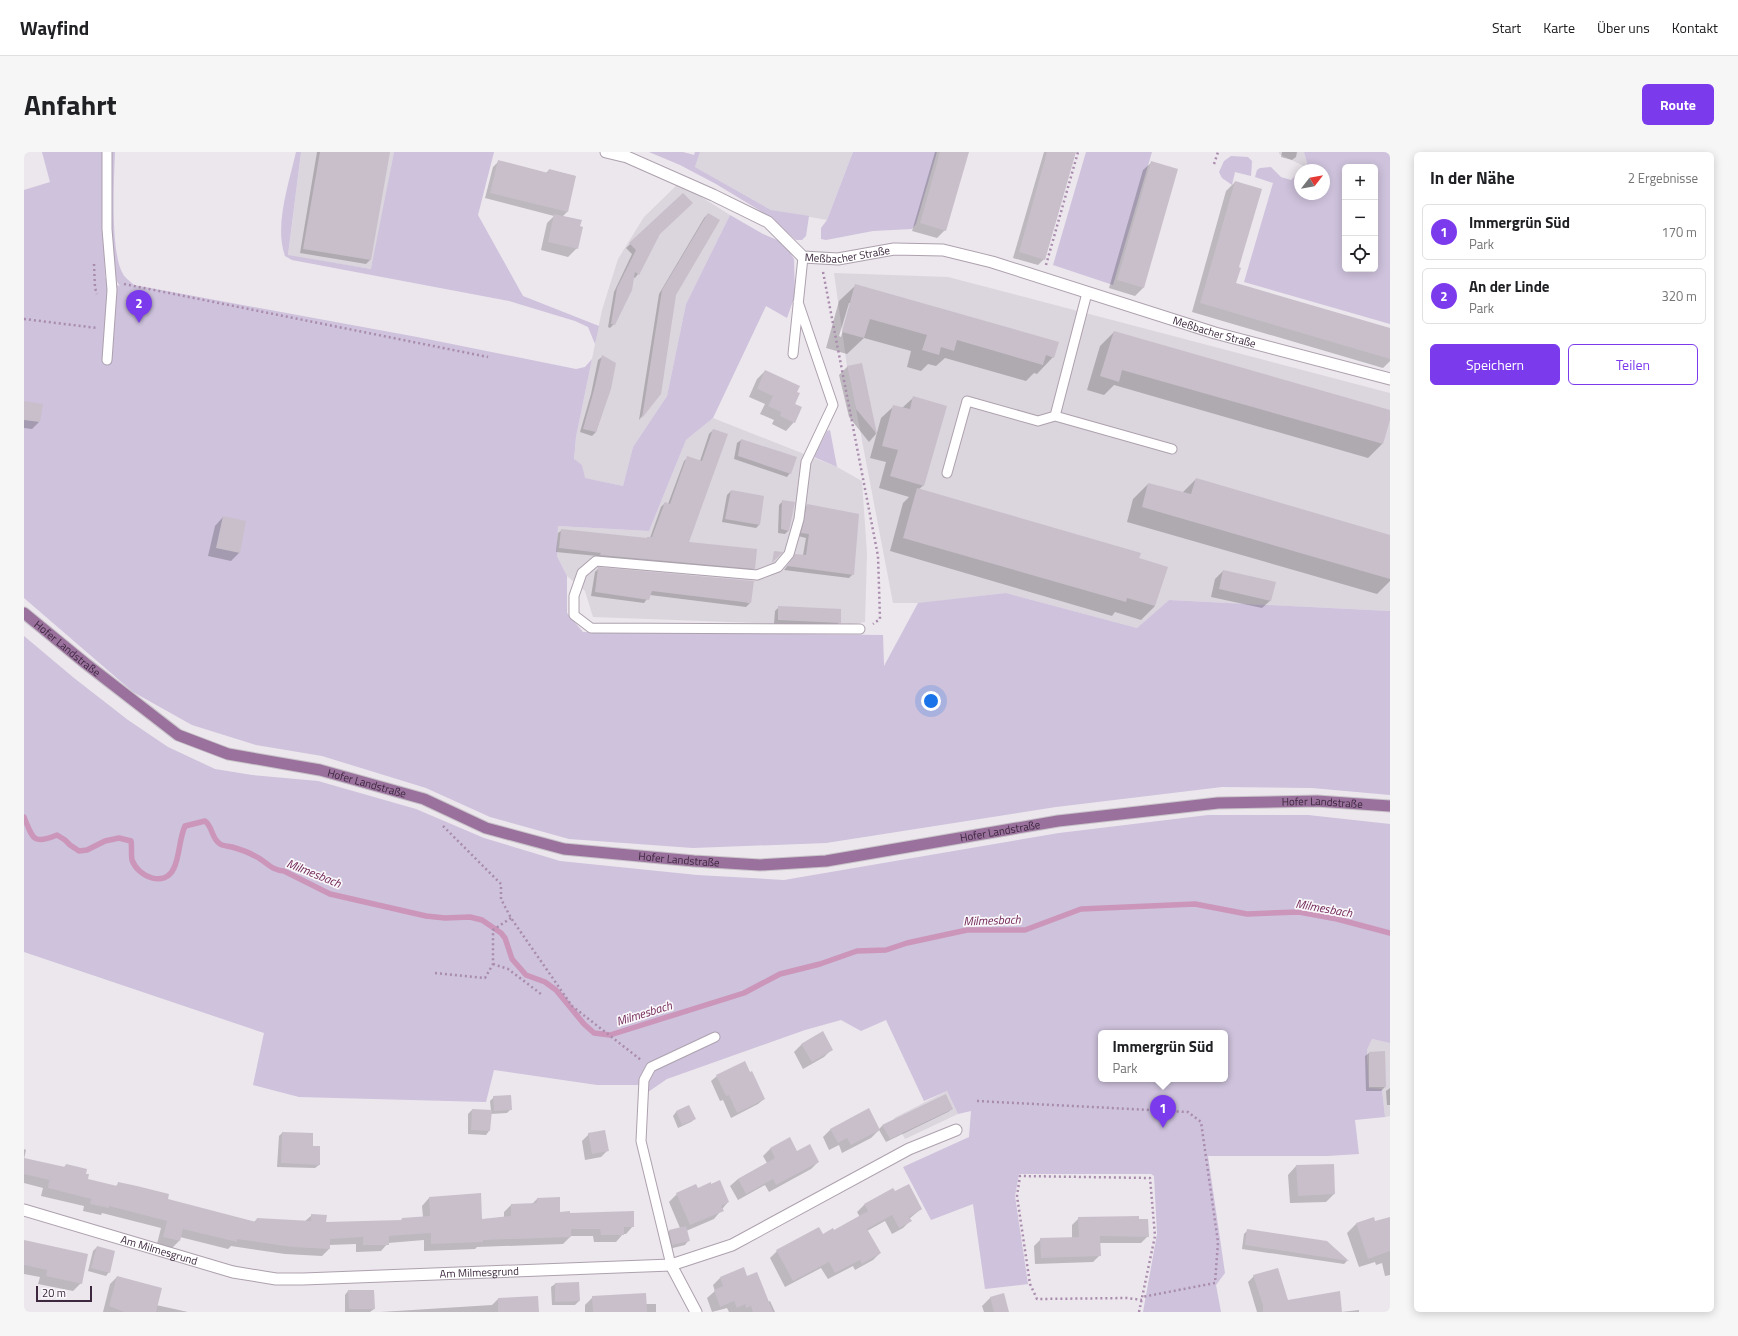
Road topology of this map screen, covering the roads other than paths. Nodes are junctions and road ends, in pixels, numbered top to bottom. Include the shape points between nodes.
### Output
1 (107, 152) edge
2 (606, 152) edge
3 (627, 155) edge
4 (803, 257) junction
5 (1087, 293) junction
6 (798, 302) junction
7 (793, 354) dead end
8 (108, 360) dead end
9 (1390, 379) edge
10 (1056, 416) junction
11 (1172, 449) dead end
12 (947, 472) dead end
13 (24, 613) edge
14 (860, 629) road end
15 (1390, 806) edge
16 (715, 1037) dead end
17 (956, 1130) dead end
18 (24, 1210) edge
19 (671, 1265) junction
20 (696, 1312) edge

1 - 8 lane via 106,229 111,282
2 - 3 street, Meßbacher Straße
3 - 4 street, Meßbacher Straße via 768,222
4 - 5 street, Meßbacher Straße via 838,259 894,249 943,250 992,262
4 - 6 lane
5 - 9 street, Meßbacher Straße via 1215,333
5 - 10 lane
6 - 7 lane
6 - 14 lane via 833,404 806,462 798,520 789,554 778,567 757,575 596,561 582,573 574,596 574,615 591,628
10 - 11 lane
10 - 12 lane via 1038,421 967,401
13 - 15 main road, Hofer Landstraße via 85,664 178,735 228,754 320,770 424,800 486,828 564,849 760,865 826,861 1058,821 1218,802 1317,801
16 - 19 lane via 651,1067 644,1080 641,1141
17 - 19 street, Am Milmesgrund via 909,1150 732,1245
18 - 19 street, Am Milmesgrund via 233,1272 276,1279
19 - 20 street

